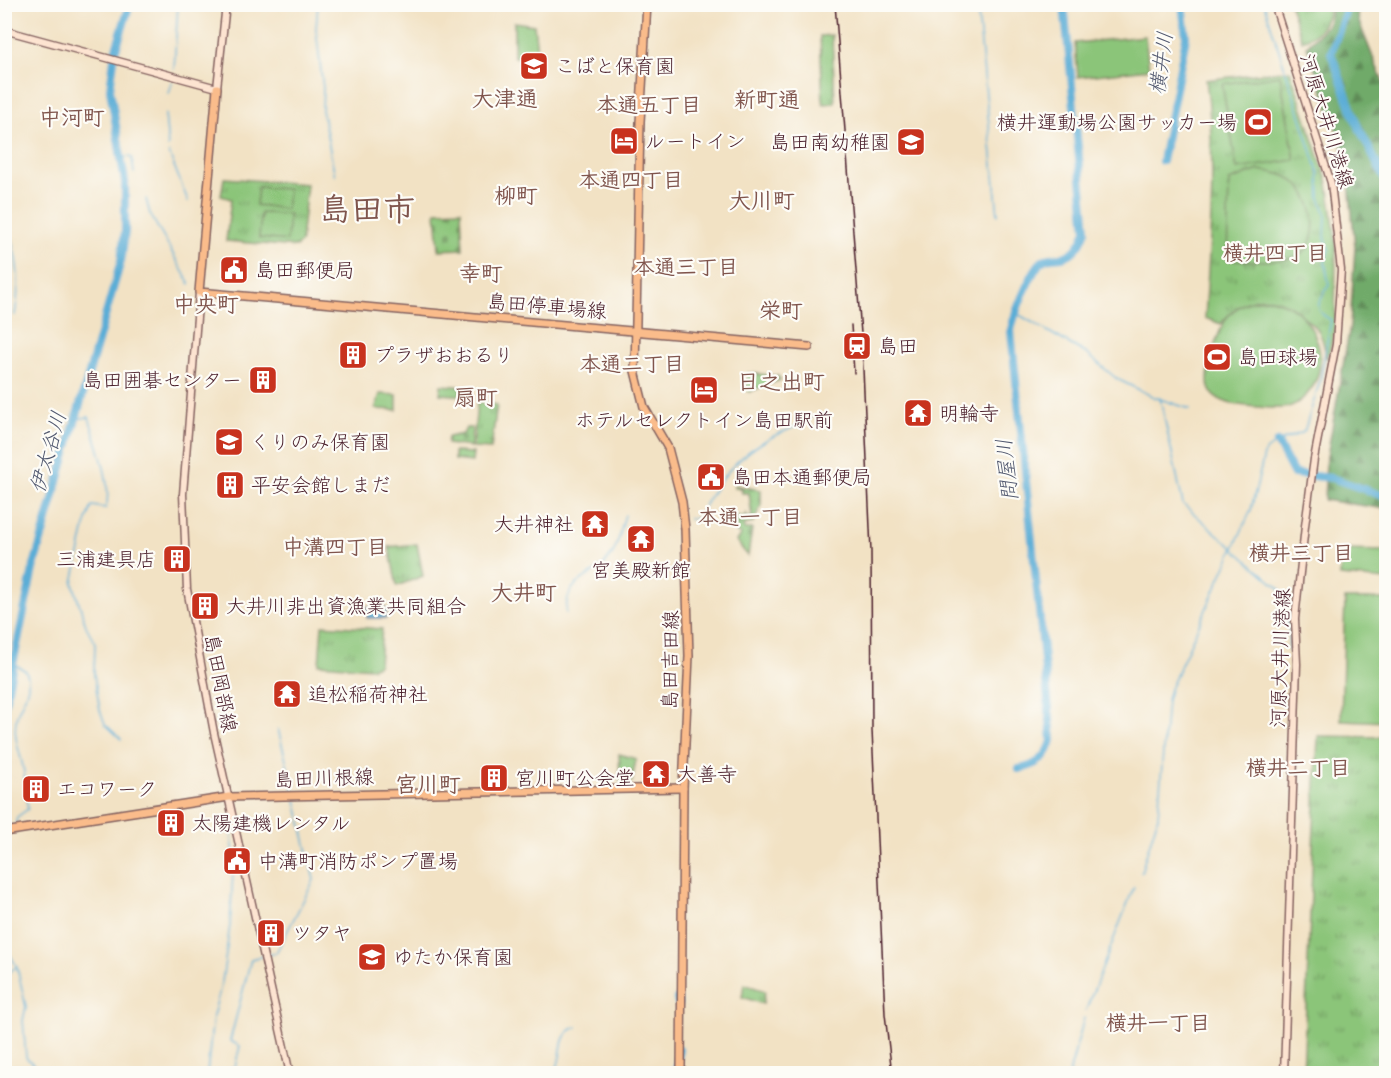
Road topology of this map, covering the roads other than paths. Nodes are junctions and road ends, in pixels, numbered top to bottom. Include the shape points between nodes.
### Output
1 (226, 4) edge
2 (647, 4) edge
3 (1274, 4) edge
4 (4, 30) edge
5 (217, 88) junction
6 (199, 292) junction
7 (636, 331) junction
8 (809, 347) dead end
9 (683, 788) junction
10 (229, 797) junction
11 (4, 832) edge
12 (290, 1074) edge
13 (681, 1074) edge
14 (1284, 1074) edge

1 - 5 main road
2 - 7 main road, 島田吉田線 via 640,122
3 - 14 main road, 河原大井川港線 via 1331,183 1341,270 1336,344 1309,491 1295,619 1297,664
4 - 5 main road
5 - 6 main road
6 - 7 main road, 島田停車場線
6 - 10 main road, 島田岡部線 via 185,453 184,546 196,646
7 - 8 main road, 島田停車場線
7 - 9 main road, 島田吉田線 via 636,383 644,407 668,448 684,519 689,659
9 - 10 main road, 島田川根線
9 - 13 main road, 島田吉田線
10 - 11 main road, 島田川根線
10 - 12 main road, 島田岡部線

